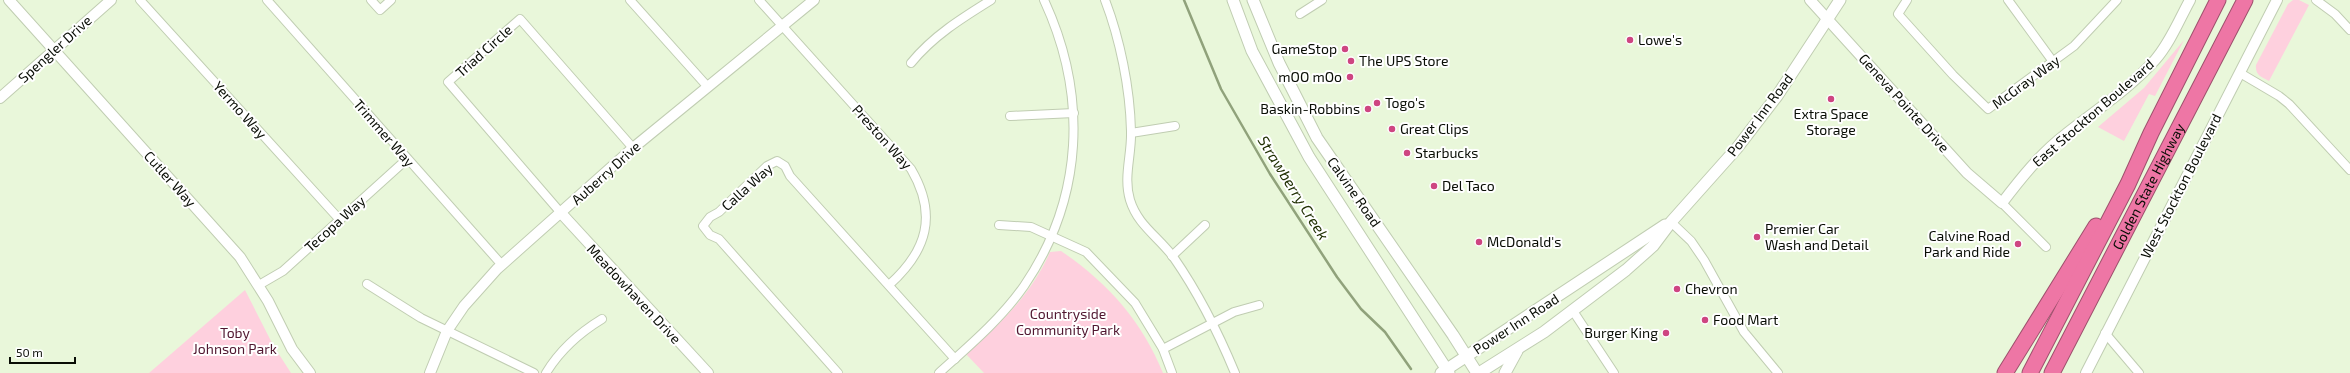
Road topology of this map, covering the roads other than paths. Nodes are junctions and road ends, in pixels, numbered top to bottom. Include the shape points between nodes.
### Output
1 (9, 0) edge
2 (111, 0) edge
3 (140, 0) edge
4 (268, 0) edge
5 (371, 0) edge
6 (391, 0) edge
7 (630, 0) edge
8 (758, 0) edge
9 (814, 0) edge
10 (991, 0) edge
11 (1044, 0) edge
12 (1104, 0) edge
13 (1233, 0) edge
14 (1253, 0) edge
15 (1322, 0) edge
16 (1810, 0) edge
17 (1840, 0) edge
18 (1907, 0) edge
19 (2008, 0) edge
20 (2117, 0) edge
21 (2190, 0) edge
22 (2218, 0) edge
23 (2245, 0) edge
24 (2277, 0) edge
25 (2316, 0) edge
26 (1300, 14) dead end
27 (1826, 18) junction
28 (782, 26) junction
29 (2350, 30) edge
30 (54, 51) junction
31 (912, 63) dead end
32 (2054, 63) junction
33 (2240, 73) junction
34 (707, 86) junction
35 (0, 98) edge
36 (1074, 113) junction
37 (1010, 116) dead end
38 (1175, 126) dead end
39 (1131, 133) junction
40 (633, 148) junction
41 (407, 159) junction
42 (2350, 170) edge
43 (2128, 184) junction
44 (2002, 203) junction
45 (561, 213) junction
46 (340, 220) junction
47 (1671, 222) junction
48 (999, 225) dead end
49 (1205, 225) dead end
50 (1051, 236) junction
51 (2046, 247) dead end
52 (1172, 256) junction
53 (502, 265) junction
54 (367, 284) dead end
55 (259, 285) junction
56 (889, 285) junction
57 (1259, 305) dead end
58 (1573, 311) junction
59 (602, 319) dead end
60 (1213, 323) junction
61 (447, 331) junction
62 (2105, 333) junction
63 (1163, 349) junction
64 (1518, 350) junction
65 (1466, 356) junction
66 (955, 359) junction
67 (1445, 372) edge
68 (310, 373) edge
69 (430, 373) edge
70 (534, 373) edge
71 (546, 373) edge
72 (708, 373) edge
73 (838, 373) edge
74 (939, 373) edge
75 (1172, 373) edge
76 (1235, 373) edge
77 (1478, 373) edge
78 (1505, 373) edge
79 (1614, 373) edge
80 (1778, 373) edge
81 (2006, 373) edge
82 (2030, 373) edge
83 (2052, 373) edge
84 (2086, 373) edge
85 (2139, 373) edge

1 - 30 street, Cutler Way
2 - 30 street, Spengler Drive
3 - 46 street, Yermo Way
4 - 41 street, Trimmer Way
5 - 6 street via 380,10
7 - 34 street
8 - 28 street, Preston Way
9 - 28 street, Auberry Drive
10 - 31 street via 924,48
11 - 36 street via 1063,46
12 - 39 street via 1115,26 1121,50
13 - 67 main road, Calvine Road via 1252,50 1309,157
14 - 65 main road, Calvine Road via 1279,63 1317,138
15 - 26 street
16 - 27 street, Geneva Pointe Drive
17 - 27 main road, Power Inn Road
18 - 32 street, McGray Way via 1898,14 1953,76 1988,109
19 - 32 street
20 - 32 street, McGray Way via 2084,37
21 - 44 street, East Stockton Boulevard via 2171,37 2155,60 2107,104 2065,135 2027,170
22 - 43 highway, Golden State Highway
23 - 83 highway, Golden State Highway
24 - 33 street, West Stockton Boulevard
25 - 29 street via 2336,14
27 - 44 street, Geneva Pointe Drive via 1968,173
27 - 47 main road, Power Inn Road via 1773,100 1728,158
28 - 34 street, Auberry Drive
28 - 56 street, Preston Way via 911,169 921,187 926,216 921,244 909,266
30 - 35 street, Spengler Drive
30 - 55 street, Cutler Way via 223,236
33 - 42 street via 2289,104
33 - 62 street, West Stockton Boulevard
34 - 40 street, Auberry Drive
36 - 37 street
36 - 50 street via 1071,173 1060,216
38 - 39 street
39 - 52 street via 1127,176 1130,200 1141,222
40 - 45 street, Auberry Drive
40 - 45 street, Triad Circle via 520,19 448,82
41 - 46 street, Tecopa Way
41 - 53 street, Trimmer Way
43 - 81 highway via 2100,220
43 - 82 highway, Golden State Highway
44 - 51 street
45 - 53 street, Auberry Drive
45 - 72 street, Meadowhaven Drive
46 - 55 street, Tecopa Way via 283,271
47 - 58 main road, Power Inn Road via 1653,246
47 - 65 main road, Power Inn Road
47 - 80 street via 1704,260 1744,332
48 - 50 street via 1031,226
49 - 52 street
50 - 63 street via 1086,252 1115,281 1135,303
50 - 66 street via 1024,287
52 - 60 street via 1191,283
53 - 61 street, Auberry Drive via 464,306
54 - 61 street
55 - 68 street, Cutler Way via 292,349
56 - 66 street, Calla Way
56 - 73 street, Calla Way via 790,176 785,166 777,161 767,166 703,226 710,235 719,239
57 - 60 street via 1234,312
58 - 64 main road, Power Inn Road
58 - 79 street
59 - 71 street via 571,341
60 - 63 street
60 - 76 street
61 - 69 street, Auberry Drive
61 - 70 street
62 - 84 street, West Stockton Boulevard
62 - 85 street
63 - 75 street
64 - 77 main road, Power Inn Road
64 - 78 main road
65 - 67 main road, Power Inn Road
65 - 77 main road, Calvine Road
66 - 74 street

